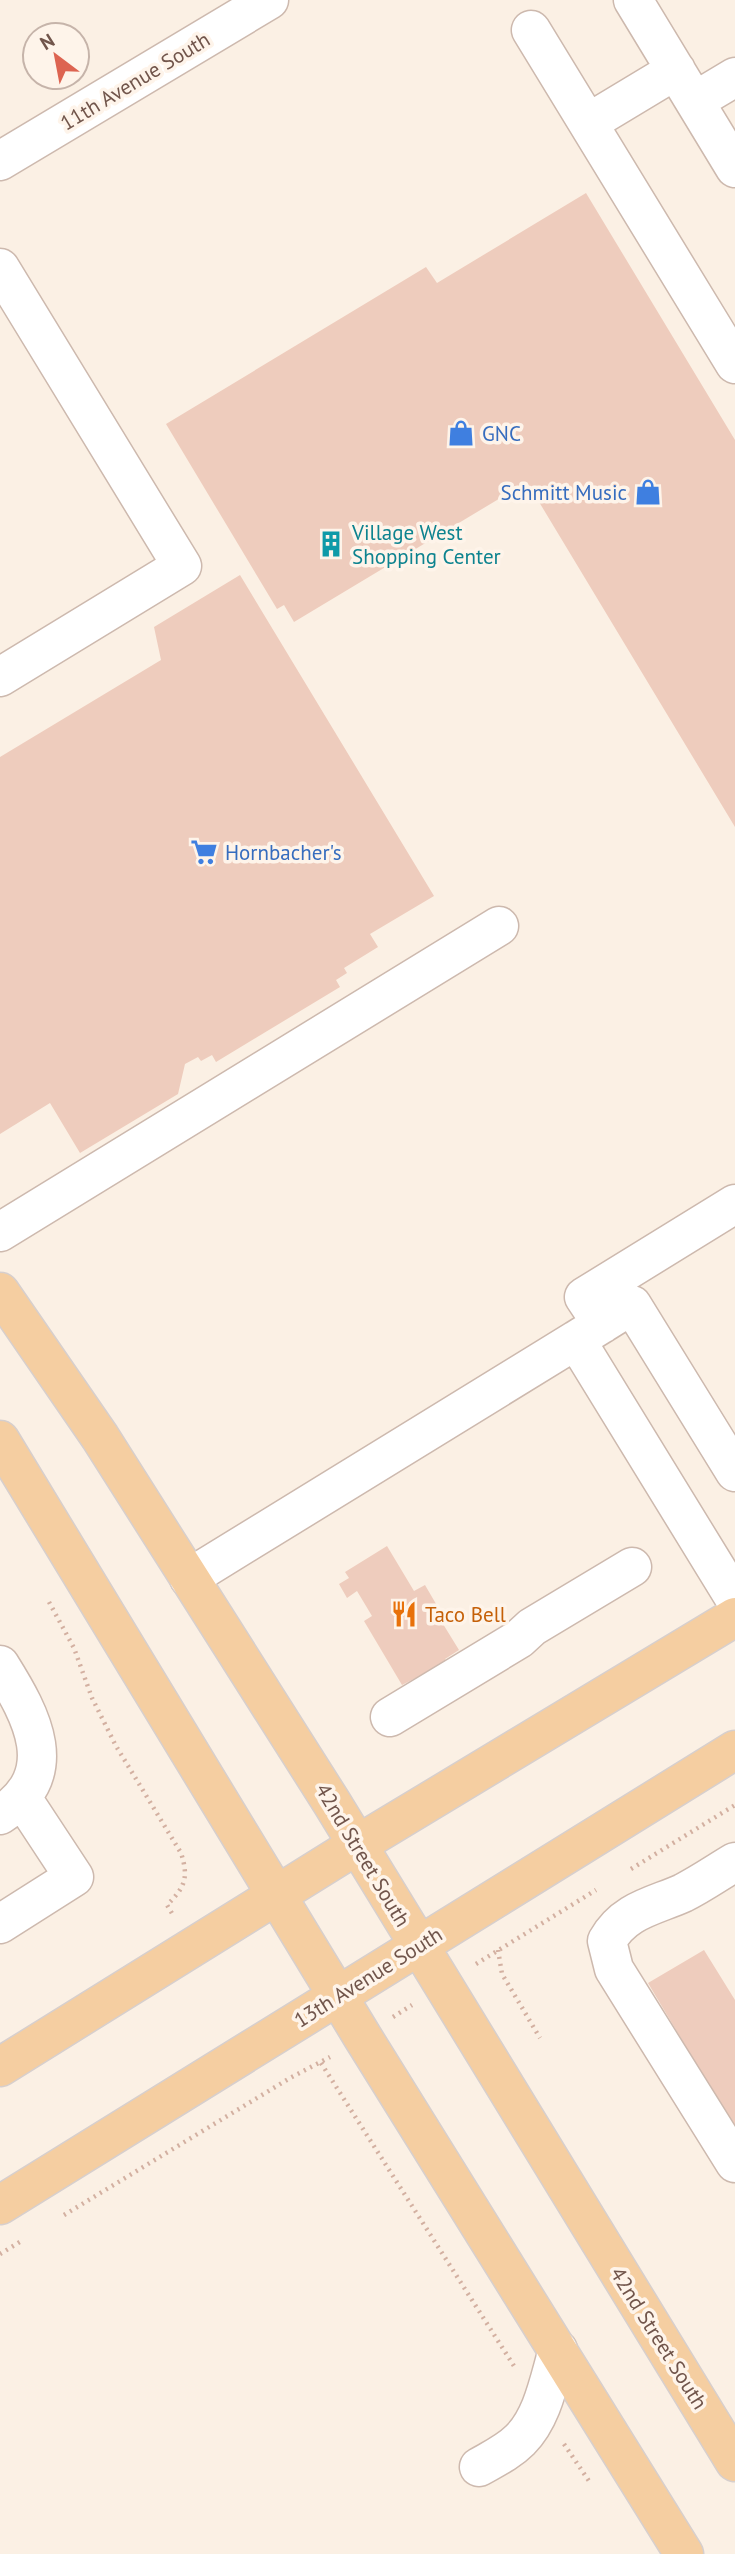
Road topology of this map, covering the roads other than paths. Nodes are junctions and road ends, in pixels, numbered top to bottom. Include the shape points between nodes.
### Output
1 (270, 0) edge
2 (633, 0) edge
3 (531, 30) dead end
4 (735, 77) edge
5 (685, 85) junction
6 (587, 123) junction
7 (1, 158) edge
8 (735, 168) edge
9 (0, 268) edge
10 (735, 364) edge
11 (0, 677) edge
12 (499, 926) dead end
13 (735, 1205) edge
14 (0, 1232) edge
15 (0, 1292) edge
16 (589, 1332) junction
17 (0, 1440) edge
18 (735, 1472) edge
19 (632, 1567) dead end
20 (189, 1578) junction
21 (735, 1599) edge
22 (735, 1617) edge
23 (0, 1665) edge
24 (390, 1717) dead end
25 (735, 1749) edge
26 (11, 1806) edge
27 (357, 1845) junction
28 (735, 1862) edge
29 (277, 1895) junction
30 (0, 1924) edge
31 (418, 1946) junction
32 (338, 1996) junction
33 (0, 2067) edge
34 (735, 2164) edge
35 (0, 2205) edge
36 (558, 2350) junction
37 (735, 2462) edge
38 (479, 2467) dead end
39 (684, 2554) edge

1 - 7 street, 11th Avenue South
2 - 5 street
3 - 6 street
4 - 5 street
5 - 6 street
5 - 8 street
6 - 10 street
9 - 11 street via 182,566
12 - 14 street
13 - 16 street via 584,1297
15 - 20 main road, 42nd Street South
16 - 18 street via 632,1305
16 - 20 street
16 - 21 street
17 - 29 main road
19 - 24 street
20 - 27 main road, 42nd Street South
22 - 27 main road
23 - 26 street via 33,1726 38,1756 30,1786
25 - 31 main road, 13th Avenue South
26 - 30 street via 74,1877
27 - 29 main road
27 - 31 main road, 42nd Street South
28 - 34 street via 685,1892 636,1912 615,1927 607,1941 614,1969
29 - 32 main road
29 - 33 main road
31 - 32 main road, 13th Avenue South
31 - 37 main road, 42nd Street South
32 - 35 main road, 13th Avenue South
32 - 36 main road
36 - 38 street via 541,2409 521,2439
36 - 39 main road

